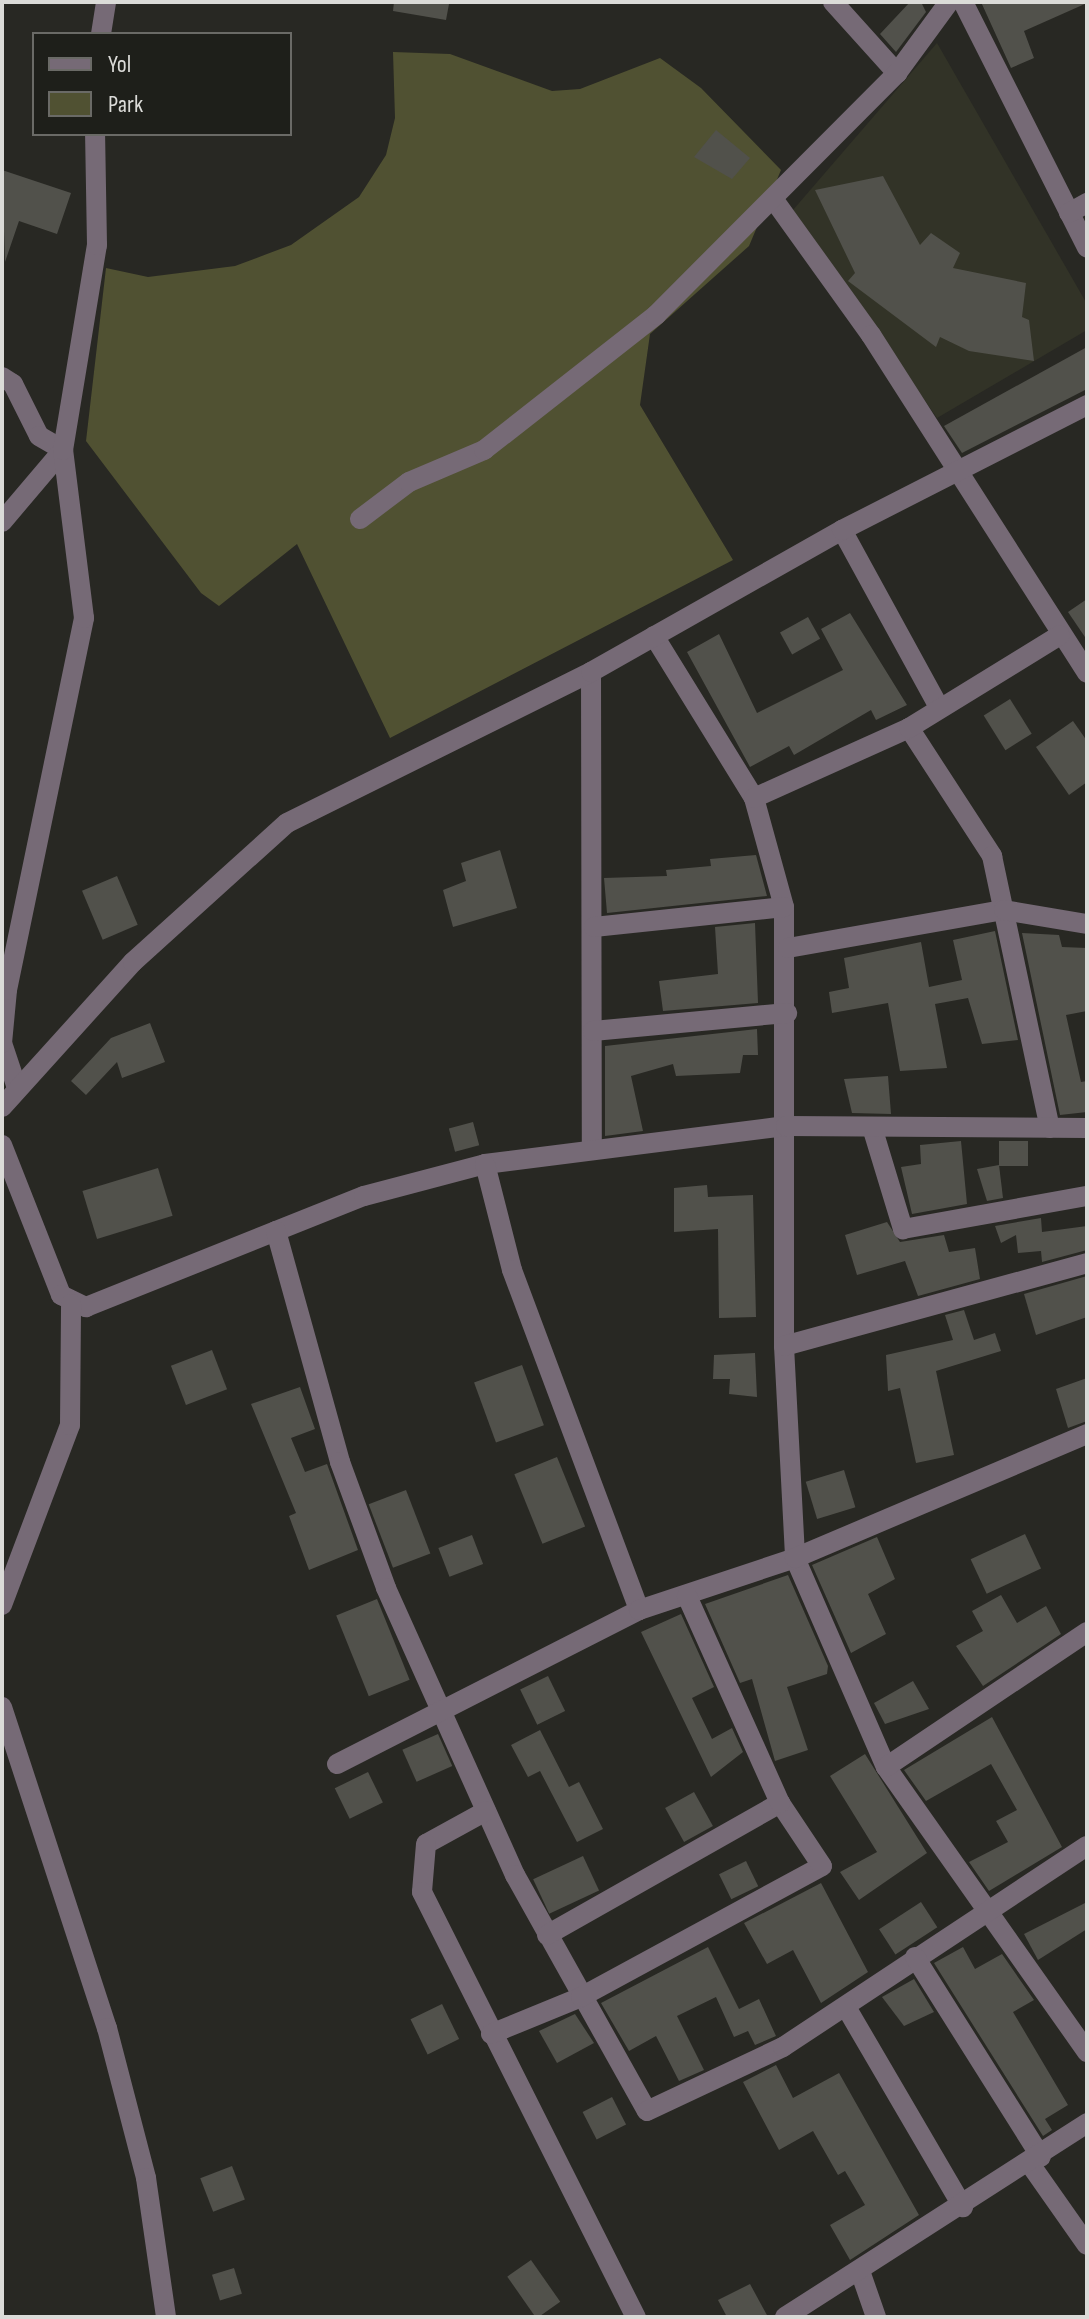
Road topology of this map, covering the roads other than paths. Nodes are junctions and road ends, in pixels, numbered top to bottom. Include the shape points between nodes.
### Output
1 (106, 2) edge
2 (833, 2) edge
3 (949, 2) edge
4 (963, 2) edge
5 (101, 32) edge
6 (897, 73) junction
7 (95, 136) edge
8 (774, 200) junction
9 (1078, 208) edge
10 (1087, 248) edge
11 (2, 377) edge
12 (1087, 405) edge
13 (63, 450) junction
14 (958, 471) junction
15 (360, 519) dead end
16 (2, 522) edge
17 (842, 530) junction
18 (1060, 635) junction
19 (654, 636) junction
20 (591, 672) junction
21 (1087, 673) edge
22 (939, 707) junction
23 (909, 728) junction
24 (754, 798) junction
25 (784, 907) junction
26 (1004, 910) junction
27 (1087, 924) edge
28 (594, 927) junction
29 (788, 948) junction
30 (787, 1013) junction
31 (593, 1031) junction
32 (17, 1088) junction
33 (2, 1107) edge
34 (786, 1126) junction
35 (872, 1127) junction
36 (1050, 1128) junction
37 (1087, 1128) edge
38 (2, 1145) edge
39 (592, 1147) junction
40 (485, 1164) junction
41 (1087, 1196) edge
42 (276, 1231) junction
43 (1087, 1263) edge
44 (71, 1304) junction
45 (784, 1346) junction
46 (1087, 1434) edge
47 (795, 1558) junction
48 (687, 1596) junction
49 (2, 1605) edge
50 (639, 1610) junction
51 (1087, 1632) edge
52 (2, 1707) edge
53 (438, 1708) junction
54 (337, 1764) dead end
55 (886, 1767) junction
56 (780, 1803) junction
57 (486, 1811) junction
58 (1087, 1846) edge
59 (989, 1908) junction
60 (547, 1935) junction
61 (915, 1957) junction
62 (581, 1997) junction
63 (846, 2007) junction
64 (491, 2034) junction
65 (1087, 2052) edge
66 (1087, 2123) edge
67 (1036, 2160) junction
68 (963, 2207) junction
69 (1087, 2245) edge
70 (860, 2271) junction
71 (166, 2317) edge
72 (636, 2317) edge
73 (785, 2317) edge
74 (876, 2317) edge

1 - 5 street
2 - 6 street
3 - 6 street
4 - 9 street
6 - 8 street
7 - 13 street via 97,245
8 - 14 street
8 - 15 street via 568,388 484,450 409,482
9 - 10 street
11 - 13 street via 13,384 39,436
12 - 14 street
13 - 16 street
13 - 32 street via 84,618 7,990 2,1043
14 - 17 street
14 - 18 street
17 - 19 street
17 - 22 street
18 - 21 street
18 - 22 street
19 - 20 street
19 - 24 street
20 - 28 street
20 - 32 street via 287,823 133,962
22 - 23 street
23 - 24 street
23 - 26 street via 992,856
24 - 25 street
25 - 28 street
25 - 29 street
26 - 27 street
26 - 29 street
26 - 36 street
28 - 31 street
29 - 30 street
30 - 31 street
30 - 34 street
31 - 39 street
32 - 33 street
34 - 35 street
34 - 39 street
34 - 45 street
35 - 36 street
35 - 41 street via 903,1229
36 - 37 street
38 - 44 street
39 - 40 street
40 - 42 street via 420,1178
40 - 50 street via 512,1270
42 - 44 street via 100,1304
42 - 53 street via 340,1462
43 - 45 street
44 - 49 street via 70,1425
45 - 47 street
46 - 47 street
47 - 48 street
47 - 55 street
48 - 50 street
48 - 56 street
50 - 53 street
51 - 55 street
52 - 71 street via 107,2028 148,2192
53 - 54 street
53 - 57 street
55 - 59 street
56 - 60 street
56 - 62 street via 822,1866
57 - 60 street
57 - 64 street via 426,1844 419,1868 422,1892
58 - 59 street
59 - 61 street
59 - 65 street
60 - 62 street
61 - 63 street
61 - 67 street
62 - 63 street via 647,2111 783,2047
62 - 64 street
63 - 68 street
64 - 72 street via 559,2153
66 - 67 street
67 - 68 street
67 - 69 street
68 - 70 street
70 - 73 street
70 - 74 street

